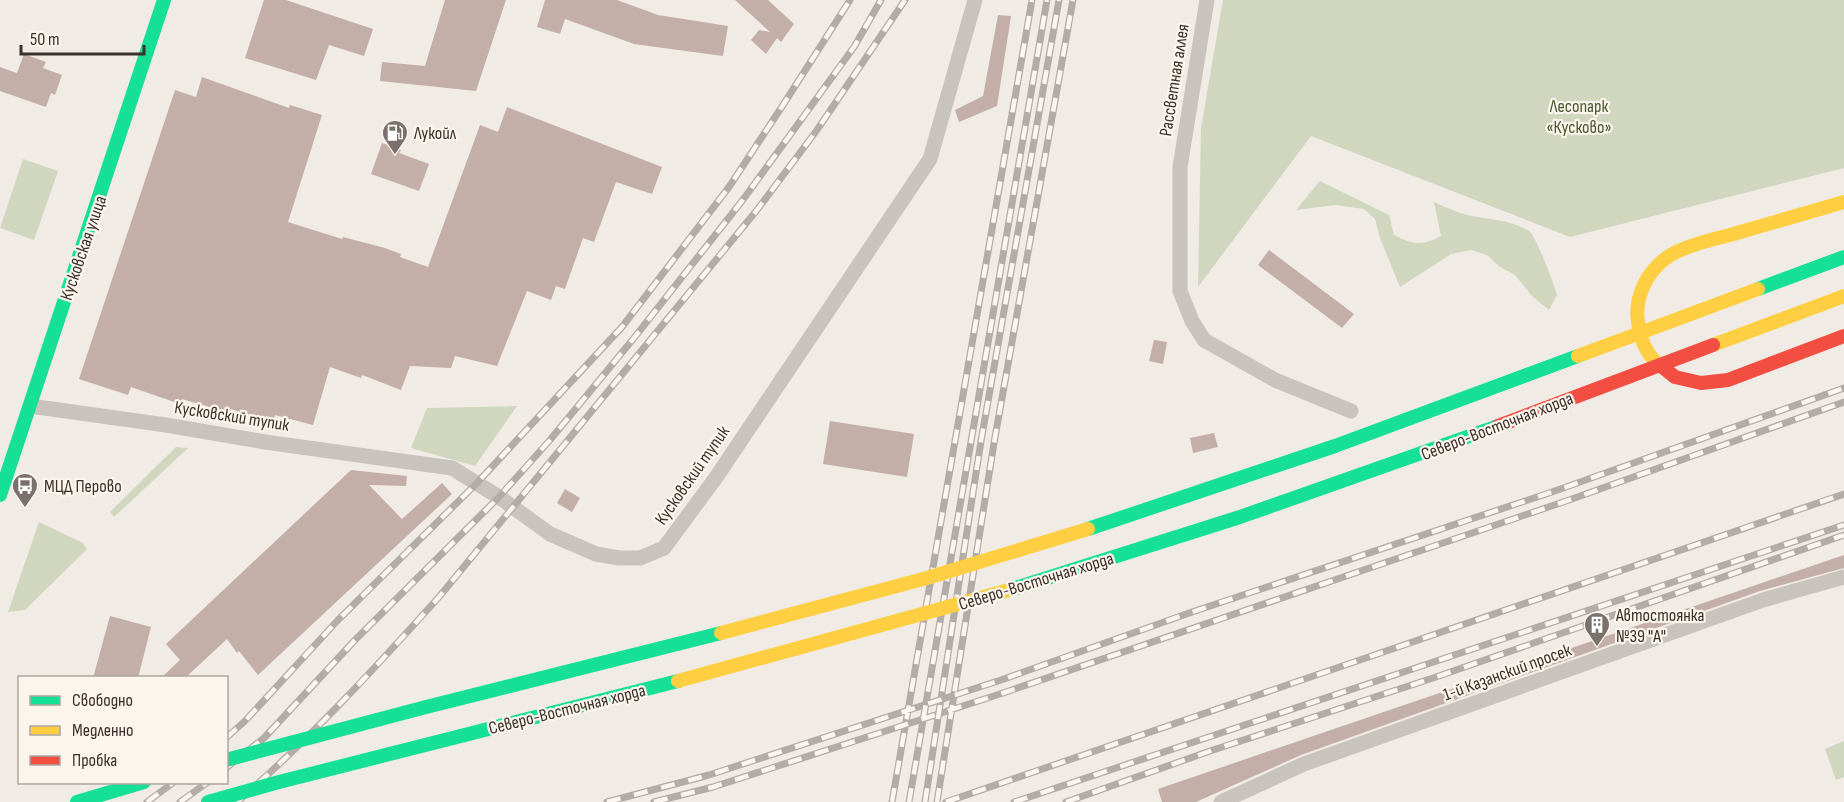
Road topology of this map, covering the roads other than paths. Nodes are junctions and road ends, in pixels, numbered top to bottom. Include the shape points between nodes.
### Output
1 (164, 0) edge
2 (975, 0) edge
3 (1207, 0) edge
4 (1844, 202) edge
5 (1844, 257) edge
6 (1844, 296) edge
7 (1844, 336) edge
8 (30, 406) junction
9 (1351, 411) dead end
10 (0, 495) edge
11 (1844, 577) edge
12 (228, 759) edge
13 (140, 784) edge
14 (77, 802) edge
15 (208, 802) edge
16 (1221, 802) edge

1 - 8 main road, Кусковская улица
2 - 8 street, Кусковский тупик via 930,159 717,476 664,548 640,558 596,554 550,534 452,468
3 - 9 street, Рассветная аллея via 1180,167 1180,291 1204,340 1275,380
4 - 7 main road via 1670,255 1650,273 1636,310 1640,337 1654,360 1675,377 1701,383 1728,380
5 - 12 main road, Северо-Восточная хорда, bridge via 1393,426 1034,546 810,610
6 - 15 main road, Северо-Восточная хорда, bridge via 1419,456 1038,582 819,644
8 - 10 main road, Кусковская улица
11 - 16 street, 1-й Казанский просек via 1763,600 1304,764
13 - 14 main road

